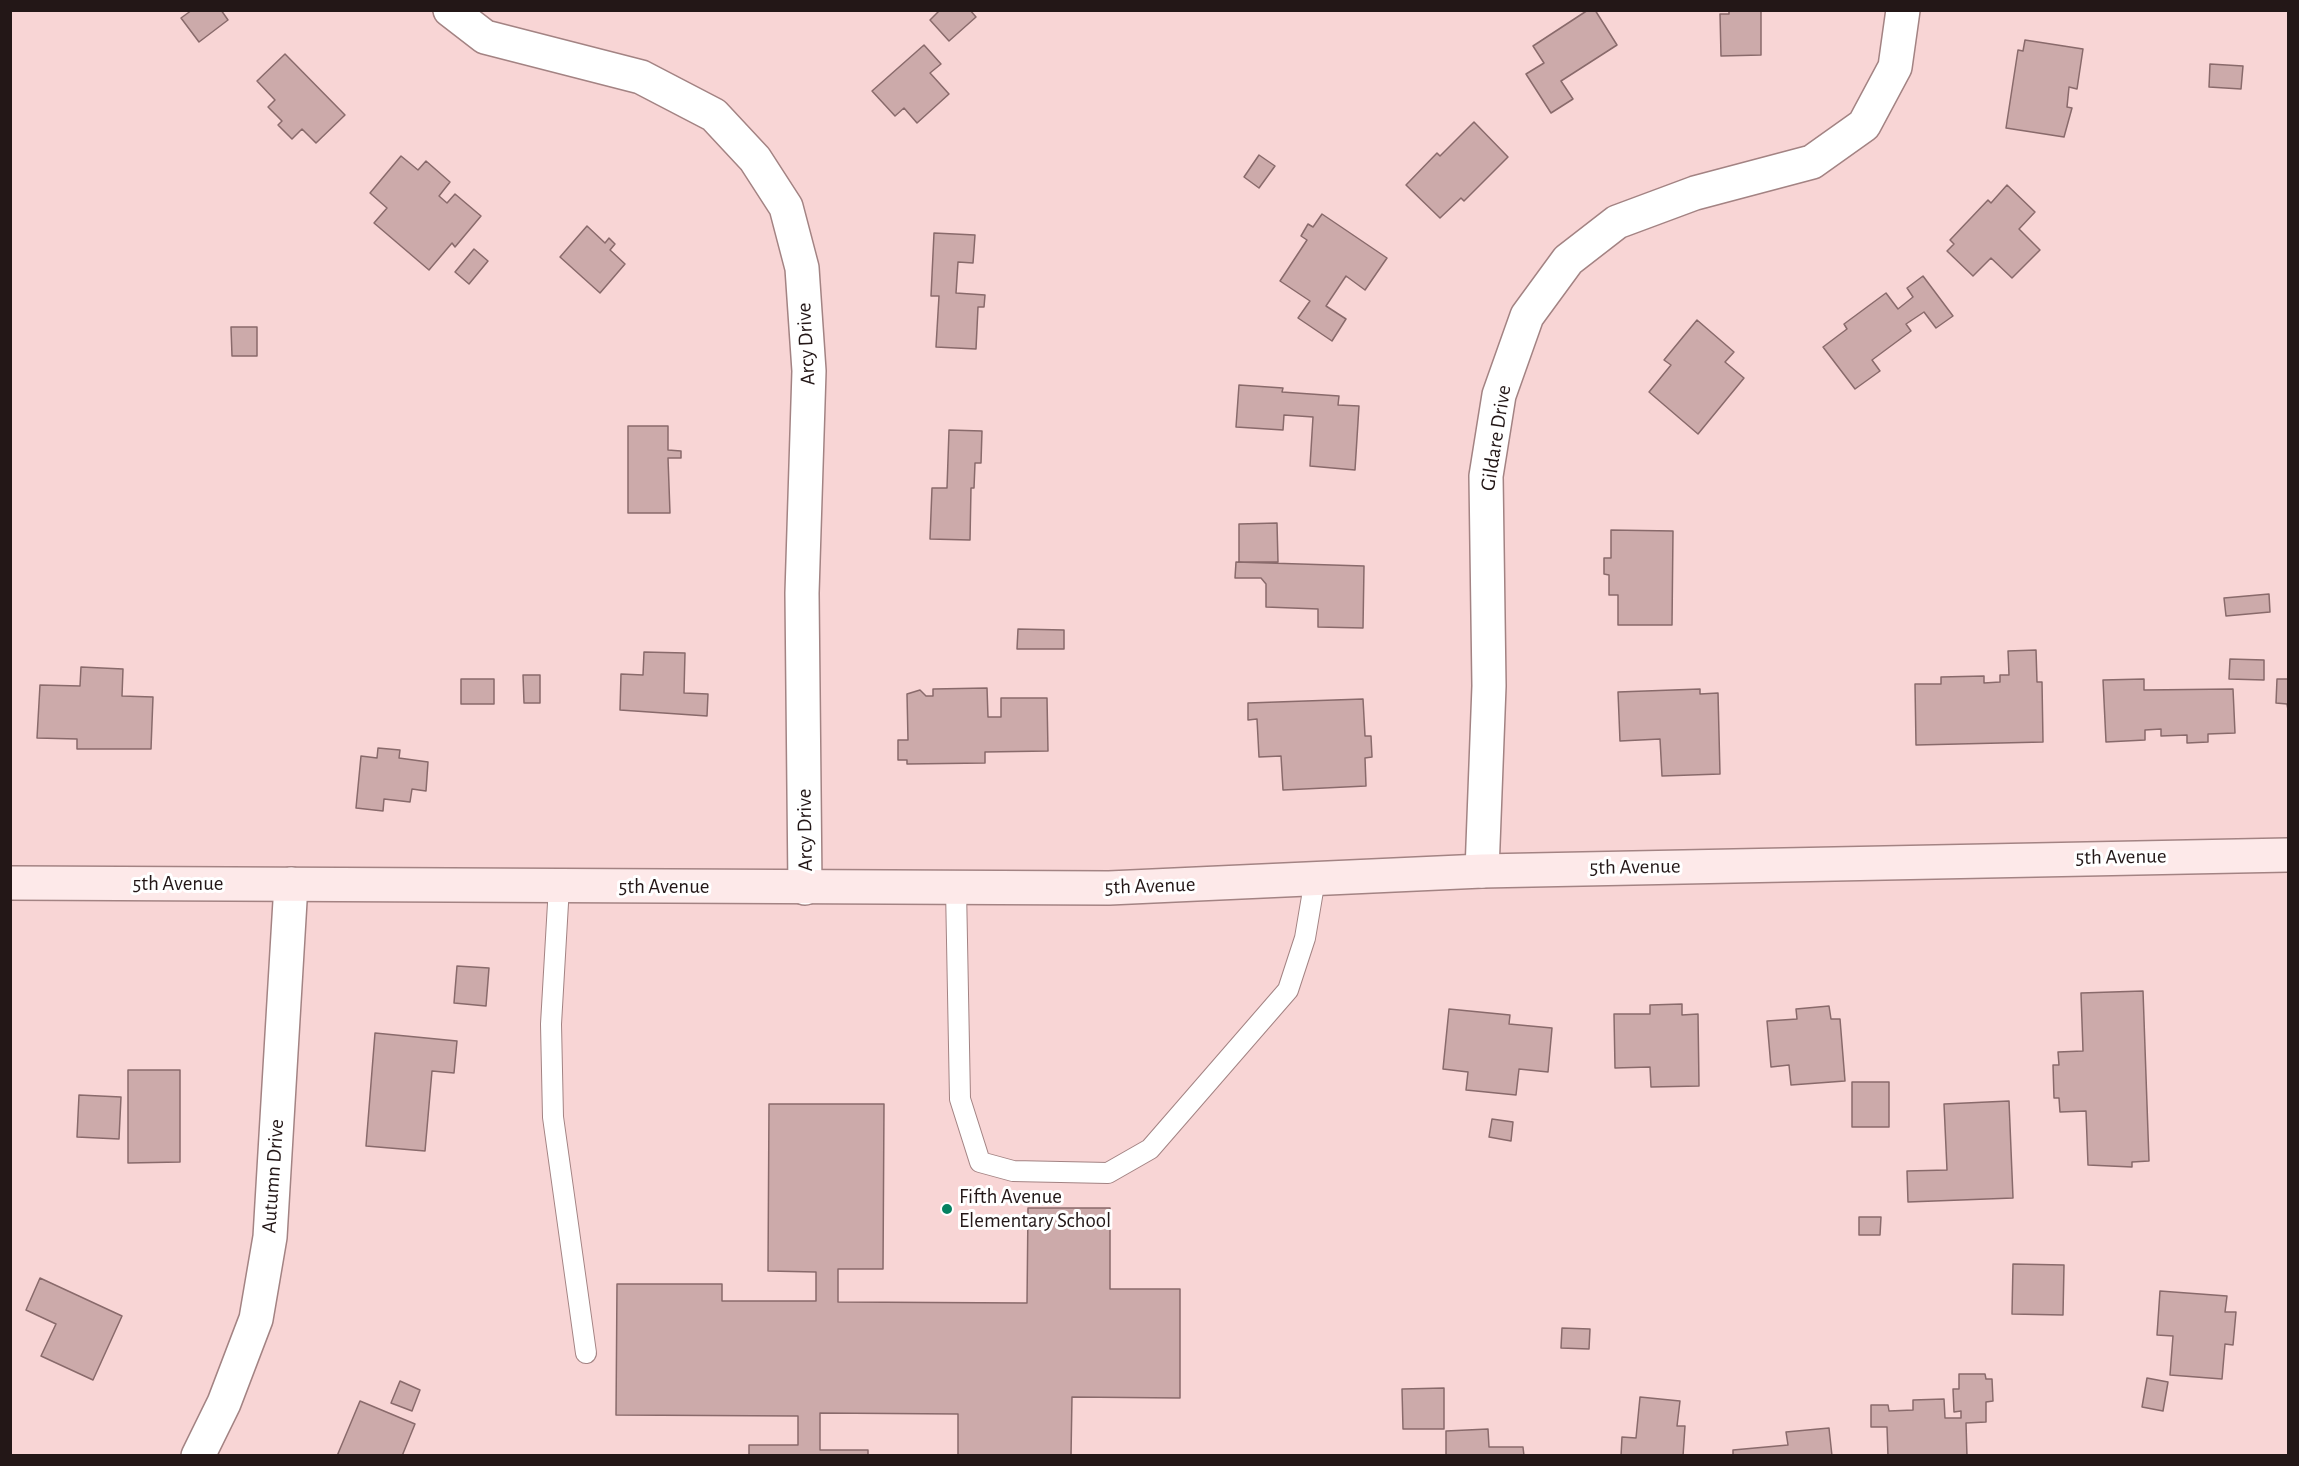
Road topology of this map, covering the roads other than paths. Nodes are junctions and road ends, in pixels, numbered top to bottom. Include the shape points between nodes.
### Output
1 (450, 10) edge
2 (1903, 10) edge
3 (2289, 855) edge
4 (1482, 871) junction
5 (1315, 879) junction
6 (10, 883) edge
7 (291, 884) junction
8 (559, 886) junction
9 (805, 888) junction
10 (956, 888) junction
11 (586, 1353) dead end
12 (198, 1455) edge

1 - 9 street, Arcy Drive via 485,37 641,77 714,115 755,159 786,207 802,268 809,370 802,593
2 - 4 street, Gildare Drive via 1895,67 1864,125 1812,162 1695,193 1617,222 1568,260 1527,316 1498,394 1486,476 1489,686
3 - 4 street, 5th Avenue
4 - 5 street, 5th Avenue
5 - 10 street, 5th Avenue via 1109,888
5 - 10 lane via 1305,938 1288,990 1150,1149 1108,1173 1013,1171 980,1162 960,1100
6 - 7 street, 5th Avenue
7 - 8 street, 5th Avenue
7 - 12 street, Autumn Drive via 268,1249 256,1319 224,1403
8 - 9 street, 5th Avenue
8 - 11 lane via 551,1024 553,1117
9 - 10 street, 5th Avenue

